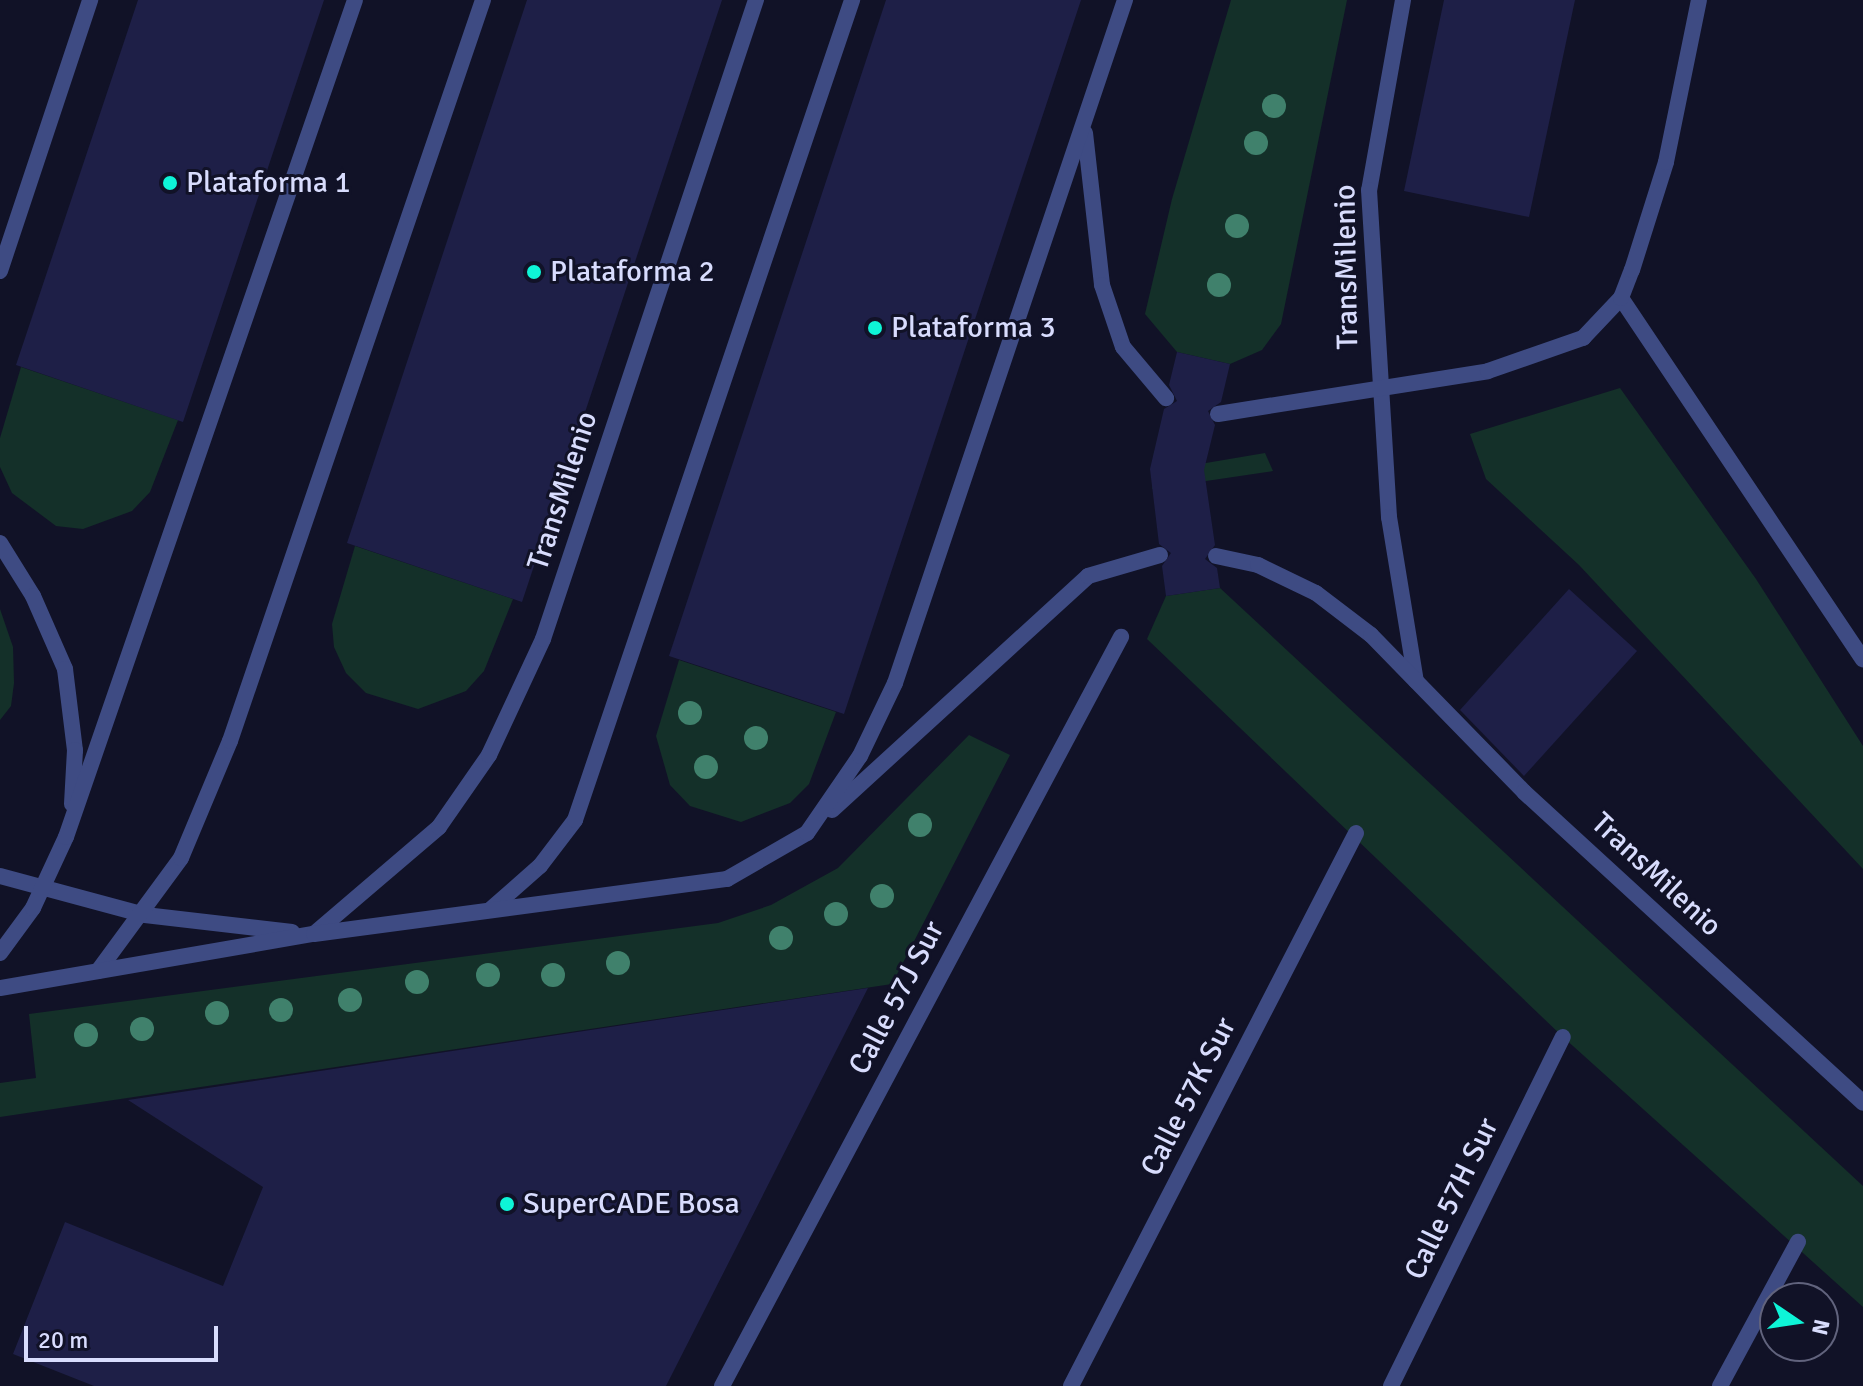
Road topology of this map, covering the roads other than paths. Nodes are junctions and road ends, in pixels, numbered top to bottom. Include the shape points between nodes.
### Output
1 (90, 0) edge
2 (355, 0) edge
3 (483, 0) edge
4 (756, 0) edge
5 (852, 0) edge
6 (1125, 0) edge
7 (1403, 0) edge
8 (1699, 0) edge
9 (1084, 126) junction
10 (0, 271) edge
11 (1621, 298) junction
12 (1379, 392) junction
13 (1166, 398) dead end
14 (1218, 414) dead end
15 (0, 543) edge
16 (1160, 555) dead end
17 (1216, 556) dead end
18 (1121, 637) dead end
19 (1863, 659) edge
20 (1416, 681) junction
21 (807, 833) junction
22 (1356, 833) dead end
23 (66, 837) junction
24 (0, 876) edge
25 (43, 889) junction
26 (491, 909) junction
27 (145, 915) junction
28 (314, 934) junction
29 (0, 953) edge
30 (98, 971) junction
31 (0, 988) edge
32 (1563, 1037) dead end
33 (1863, 1103) edge
34 (1798, 1242) dead end
35 (722, 1386) edge
36 (1071, 1386) edge
37 (1391, 1386) edge
38 (1720, 1386) edge

1 - 10 street
2 - 23 street
3 - 27 street via 230,741 181,858
4 - 28 street, TransMilenio via 543,639 489,755 439,827
5 - 26 street via 575,820 540,866
6 - 9 street
7 - 12 street, TransMilenio via 1369,190
8 - 11 street, TransMilenio via 1666,162
9 - 13 street via 1102,285 1123,347
9 - 21 street via 895,683 860,756
11 - 12 street, TransMilenio via 1583,338 1536,357
11 - 19 street
12 - 14 street, TransMilenio
12 - 20 street, TransMilenio via 1389,517
15 - 23 street via 39,607 65,669 75,750
16 - 21 street via 1088,576 1053,603
17 - 20 street, TransMilenio via 1258,565 1316,593
18 - 35 street, Calle 57J Sur
20 - 33 street, TransMilenio via 1524,792
21 - 26 street via 727,879
22 - 36 street, Calle 57K Sur
23 - 25 street
24 - 25 street
25 - 27 street
25 - 29 street
26 - 28 street
27 - 28 street
27 - 30 street
28 - 30 street
30 - 31 street
32 - 37 street, Calle 57H Sur
34 - 38 street

